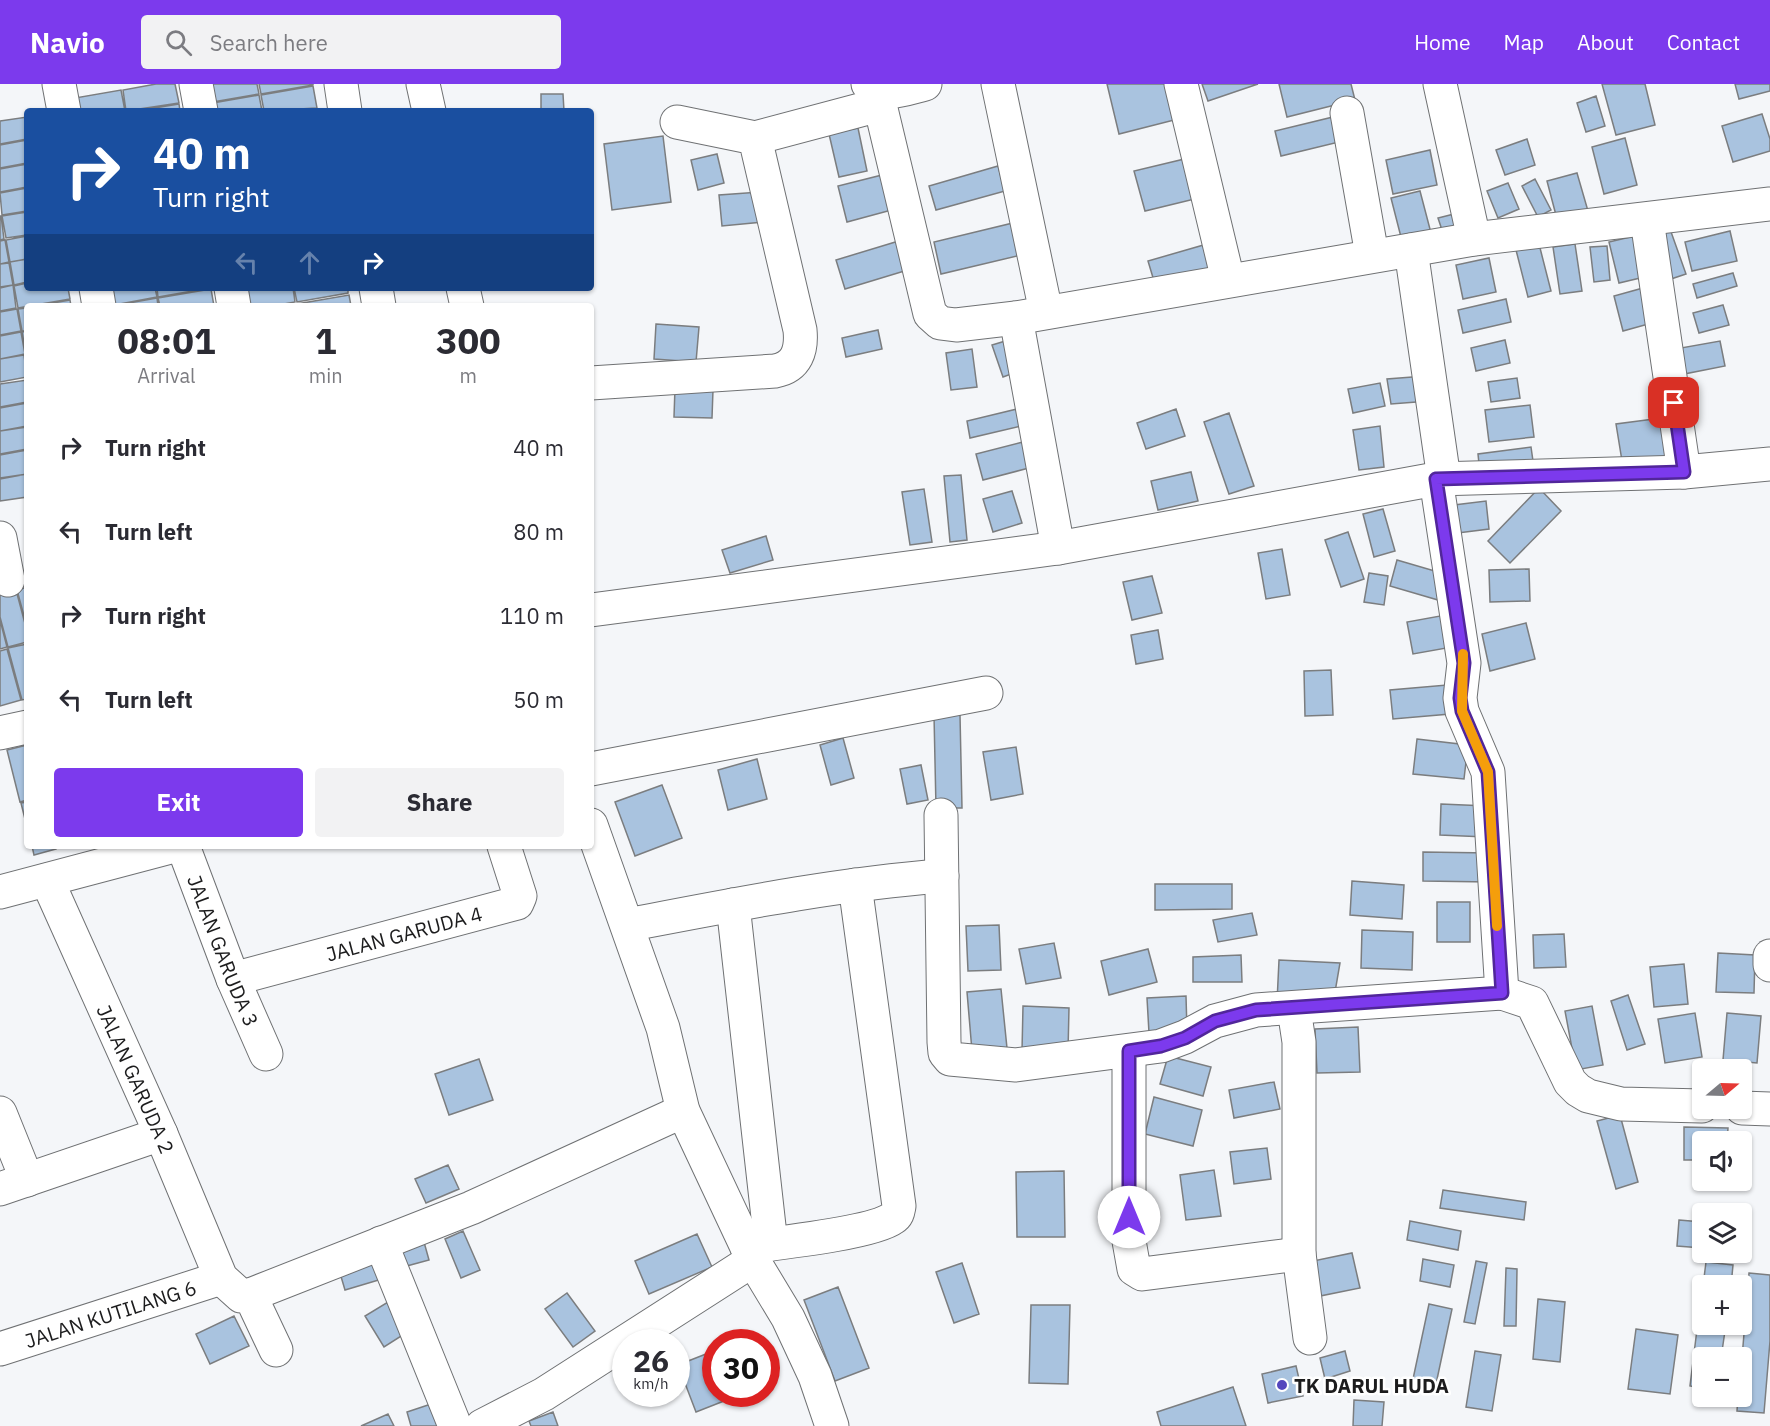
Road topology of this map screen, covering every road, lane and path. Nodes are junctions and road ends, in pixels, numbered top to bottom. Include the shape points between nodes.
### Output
1 (59, 84) edge
2 (196, 84) edge
3 (341, 84) edge
4 (423, 84) edge
5 (925, 84) edge
6 (998, 84) edge
7 (1181, 84) edge
8 (1440, 84) edge
9 (875, 94) edge
10 (63, 108) edge
11 (200, 108) edge
12 (345, 108) edge
13 (428, 108) edge
14 (1347, 113) dead end
15 (677, 122) dead end
16 (755, 138) junction
17 (1770, 204) edge
18 (1647, 220) junction
19 (1474, 239) junction
20 (1411, 250) junction
21 (1372, 255) junction
22 (1228, 280) junction
23 (1031, 315) junction
24 (594, 384) edge
25 (1770, 464) edge
26 (1684, 472) junction
27 (1440, 479) junction
28 (0, 538) edge
29 (1058, 548) junction
30 (12, 579) edge
31 (594, 610) edge
32 (986, 693) dead end
33 (24, 728) edge
34 (0, 733) edge
35 (594, 768) edge
36 (941, 815) dead end
37 (594, 833) edge
38 (163, 849) edge
39 (184, 849) edge
40 (505, 849) edge
41 (942, 876) junction
42 (47, 880) junction
43 (855, 885) junction
44 (0, 892) edge
45 (733, 905) junction
46 (627, 925) junction
47 (1770, 956) edge
48 (1770, 965) edge
49 (233, 979) junction
50 (1502, 993) junction
51 (1294, 1009) junction
52 (1129, 1051) junction
53 (266, 1054) dead end
54 (1692, 1106) edge
55 (1752, 1108) edge
56 (1770, 1109) edge
57 (683, 1111) junction
58 (0, 1113) edge
59 (161, 1134) junction
60 (14, 1184) edge
61 (381, 1243) junction
62 (757, 1250) junction
63 (1299, 1254) junction
64 (221, 1278) junction
65 (250, 1295) junction
66 (1310, 1338) dead end
67 (0, 1350) edge
68 (276, 1350) dead end
69 (455, 1426) edge
70 (482, 1426) edge
71 (832, 1426) edge

1 - 10 street
2 - 11 street
3 - 12 street
4 - 13 street
5 - 9 street
6 - 23 street
7 - 22 street
8 - 19 street
9 - 16 street
9 - 23 street via 930,314 940,323 956,326
14 - 21 street
15 - 16 street
16 - 24 street via 800,330 798,355 784,369 776,371
17 - 18 street
18 - 19 street
18 - 26 street
19 - 20 street
20 - 21 street
20 - 27 street
21 - 22 street
22 - 23 street
23 - 29 street
25 - 26 street
26 - 27 street
27 - 29 street
27 - 50 street via 1464,663 1462,711 1488,772
28 - 30 street
29 - 31 street
32 - 35 street
33 - 34 street
36 - 41 street
37 - 46 street
38 - 42 street
39 - 49 street, JALAN GARUDA 3
40 - 49 street, JALAN GARUDA 4 via 520,896 518,903
41 - 43 street
41 - 52 street via 944,1042 950,1059 1016,1065
42 - 44 street
42 - 59 street, JALAN GARUDA 2
43 - 45 street
43 - 62 street via 898,1213 888,1221 862,1229
45 - 46 street
45 - 62 street
46 - 57 street via 663,1028
47 - 48 street
49 - 53 street, JALAN GARUDA 3
50 - 51 street
50 - 54 street via 1532,1003 1570,1082 1588,1096 1621,1104
51 - 52 street via 1233,1015 1161,1046
51 - 63 street via 1299,1042
52 - 63 street via 1129,1241 1134,1269 1142,1274
55 - 56 street
57 - 61 street via 471,1208
57 - 62 street
58 - 60 street
59 - 60 street
59 - 64 street, JALAN GARUDA 2
61 - 65 street
61 - 69 street
62 - 70 street via 544,1394
62 - 71 street via 815,1376
63 - 66 street
64 - 65 street via 241,1296
64 - 67 street, JALAN KUTILANG 6
65 - 68 street

